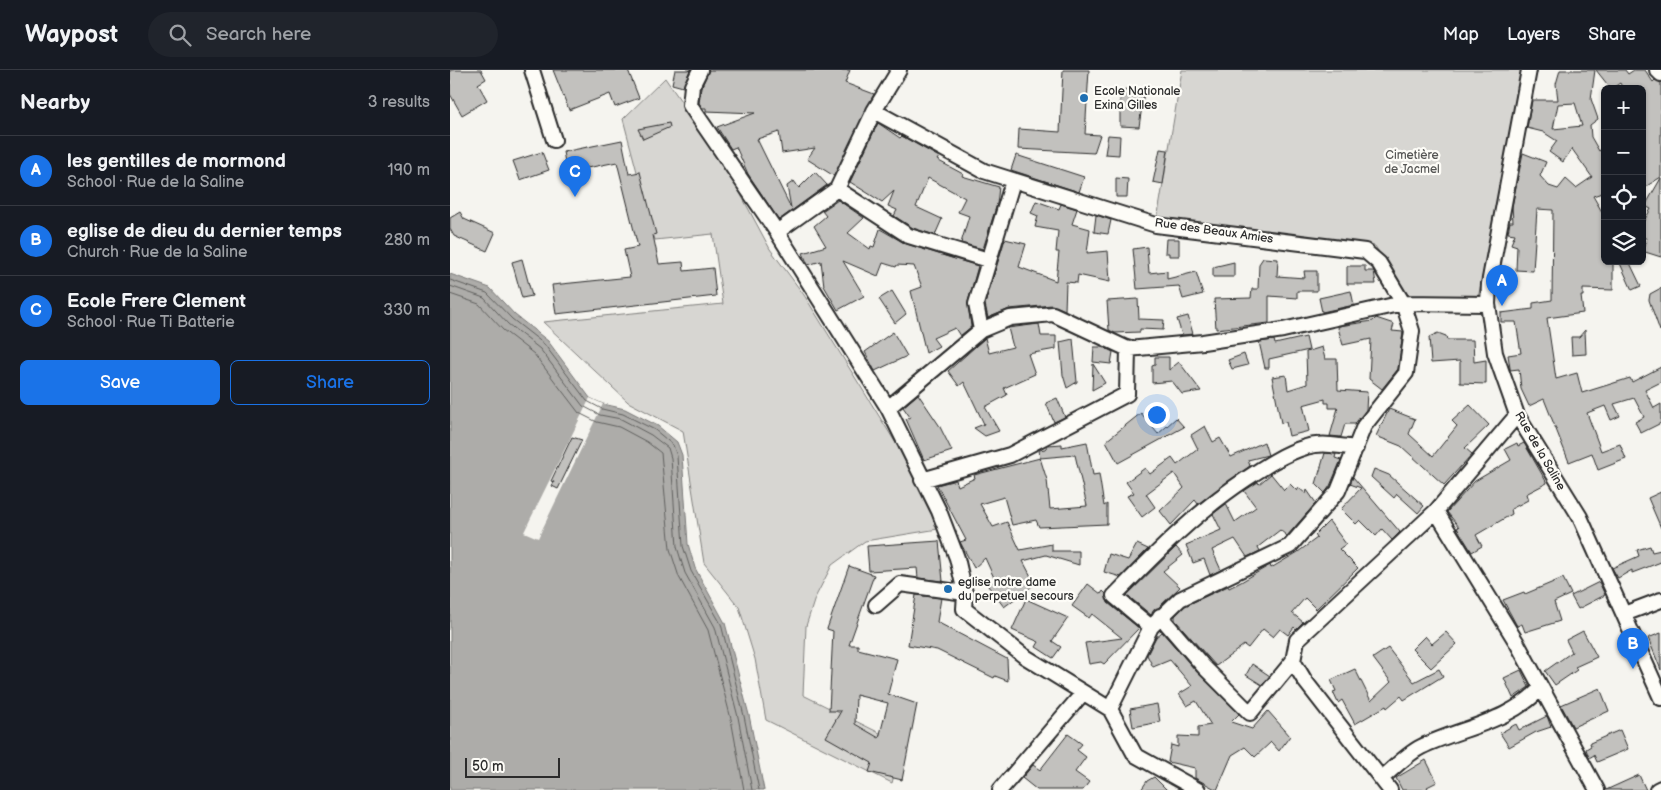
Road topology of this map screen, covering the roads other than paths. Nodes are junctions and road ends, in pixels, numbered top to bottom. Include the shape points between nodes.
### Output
1 (532, 70) edge
2 (700, 70) edge
3 (899, 70) edge
4 (1529, 70) edge
5 (1657, 70) edge
6 (1661, 74) edge
7 (874, 111) junction
8 (554, 140) dead end
9 (1013, 181) junction
10 (837, 189) junction
11 (777, 232) junction
12 (988, 260) junction
13 (1403, 303) junction
14 (1488, 304) junction
15 (981, 330) junction
16 (1128, 349) junction
17 (888, 408) junction
18 (1518, 415) junction
19 (1356, 448) junction
20 (922, 480) junction
21 (1436, 511) junction
22 (965, 592) junction
23 (1661, 600) edge
24 (876, 605) dead end
25 (1624, 614) junction
26 (1160, 616) junction
27 (1151, 627) junction
28 (1293, 661) junction
29 (1541, 688) junction
30 (1083, 692) junction
31 (1661, 698) edge
32 (1110, 709) junction
33 (1382, 778) junction
34 (1661, 788) edge
35 (1000, 790) edge
36 (1198, 790) edge
37 (1390, 790) edge
38 (1597, 790) edge
39 (1657, 790) edge

1 - 8 street
2 - 11 street via 692,86 690,105
3 - 7 street
4 - 14 street, Rue de la Saline
5 - 6 street
7 - 9 street, Rue des Beaux Amies via 984,171
7 - 10 street
9 - 12 street
9 - 13 street, Rue des Beaux Amies via 1156,225 1364,251 1379,263
10 - 11 street
10 - 12 street via 909,236
11 - 17 street
12 - 15 street via 976,304
13 - 14 street
13 - 16 street via 1283,330
13 - 19 street, Rue des Beaux Amies via 1412,331 1406,373 1364,426
14 - 18 street, Rue de la Saline via 1495,353
15 - 16 street via 1010,318 1053,314
15 - 17 street
16 - 20 street via 1127,394 1010,455
17 - 20 street
18 - 21 street
18 - 25 street, Rue de la Saline via 1580,517
19 - 26 street, Rue des Beaux Amies via 1338,491 1290,546 1180,599
19 - 27 street via 1307,446 1276,460 1217,498 1186,523 1114,596
20 - 22 street via 939,511
21 - 28 street via 1297,640
21 - 29 street
22 - 24 street via 900,584
22 - 30 street via 964,608 1024,656
23 - 25 street
25 - 31 street, Rue de la Saline
26 - 27 street, Rue des Beaux Amies
26 - 28 street via 1204,668 1250,713
27 - 32 street, Rue des Beaux Amies
28 - 33 street via 1305,681
29 - 33 street via 1506,716 1419,748
29 - 38 street
30 - 32 street
30 - 35 street
32 - 36 street via 1134,755
33 - 37 street
34 - 39 street

